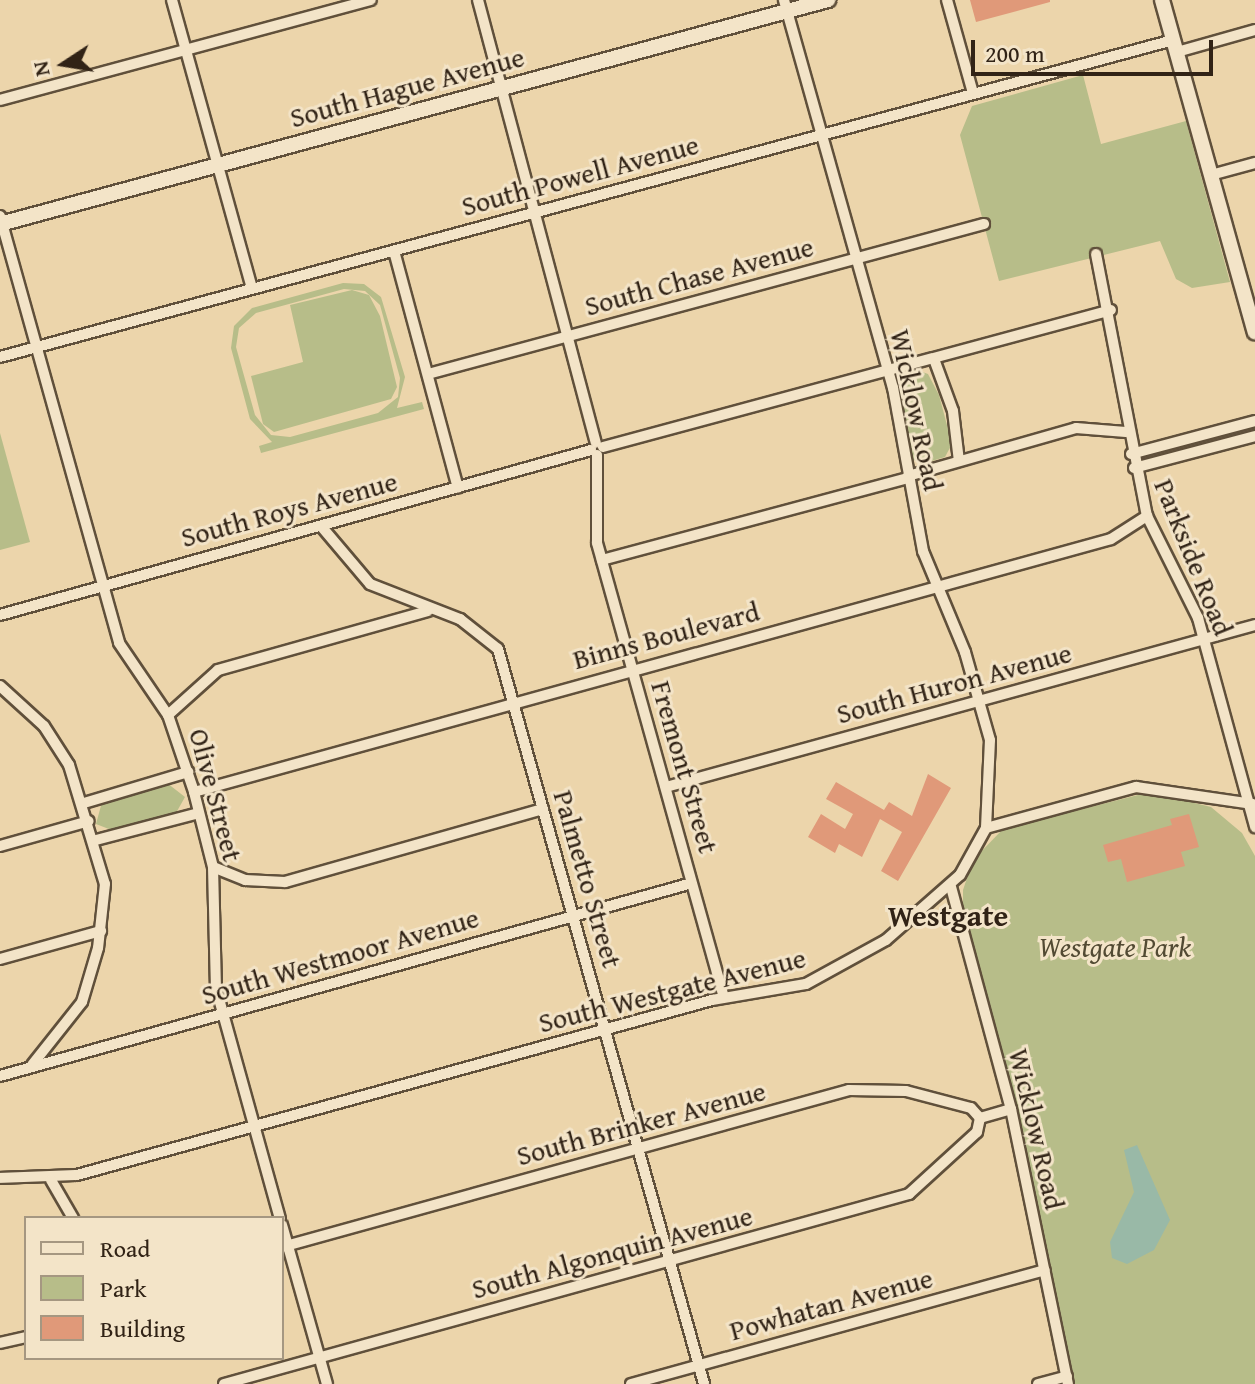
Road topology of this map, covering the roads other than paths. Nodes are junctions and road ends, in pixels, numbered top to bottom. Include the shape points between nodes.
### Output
1 (172, 0) edge
2 (371, 0) edge
3 (478, 0) edge
4 (828, 0) edge
5 (947, 0) edge
6 (1162, 0) edge
7 (786, 6) edge
8 (1255, 30) edge
9 (1175, 46) junction
10 (186, 50) junction
11 (503, 88) junction
12 (973, 93) junction
13 (0, 100) edge
14 (822, 135) junction
15 (1255, 163) edge
16 (218, 165) junction
17 (1211, 175) junction
18 (538, 212) junction
19 (1, 221) edge
20 (984, 224) dead end
21 (394, 251) junction
22 (1096, 254) dead end
23 (856, 258) junction
24 (252, 288) junction
25 (1250, 296) edge
26 (1111, 310) junction
27 (1255, 332) edge
28 (572, 335) junction
29 (37, 347) junction
30 (0, 357) edge
31 (934, 359) junction
32 (887, 370) junction
33 (428, 374) junction
34 (1255, 421) edge
35 (1126, 432) junction
36 (1255, 436) edge
37 (597, 449) junction
38 (1131, 454) junction
39 (959, 461) junction
40 (1134, 468) junction
41 (908, 477) junction
42 (458, 488) junction
43 (1147, 516) junction
44 (321, 526) junction
45 (602, 560) junction
46 (936, 586) junction
47 (103, 587) junction
48 (430, 611) junction
49 (0, 615) edge
50 (1255, 625) edge
51 (1203, 639) junction
52 (633, 669) junction
53 (0, 686) edge
54 (980, 701) junction
55 (513, 702) junction
56 (168, 715) junction
57 (188, 772) junction
58 (666, 787) junction
59 (194, 792) junction
60 (84, 803) junction
61 (1252, 805) edge
62 (543, 809) junction
63 (199, 813) junction
64 (89, 821) junction
65 (1255, 827) edge
66 (986, 828) junction
67 (96, 840) junction
68 (0, 846) edge
69 (213, 867) junction
70 (692, 883) junction
71 (951, 887) junction
72 (573, 916) junction
73 (101, 931) junction
74 (0, 959) edge
75 (724, 997) junction
76 (222, 1014) junction
77 (605, 1030) junction
78 (61, 1036) junction
79 (67, 1057) junction
80 (31, 1067) junction
81 (0, 1076) edge
82 (1011, 1109) junction
83 (980, 1118) junction
84 (254, 1126) junction
85 (638, 1149) junction
86 (0, 1178) edge
87 (51, 1180) junction
88 (72, 1216) edge
89 (279, 1216) edge
90 (285, 1246) edge
91 (670, 1261) junction
92 (1045, 1270) junction
93 (24, 1337) edge
94 (0, 1343) edge
95 (319, 1357) junction
96 (699, 1365) junction
97 (1068, 1380) edge
98 (224, 1384) edge
99 (327, 1384) edge
100 (631, 1384) edge
101 (704, 1384) edge
102 (1038, 1384) edge

1 - 10 street
2 - 10 street
3 - 11 street, Fremont Street
4 - 7 main road, South Hague Avenue
5 - 12 street
6 - 9 main road
7 - 11 main road, South Hague Avenue
7 - 14 street, Wicklow Road
8 - 9 street, South Powell Avenue
9 - 12 street, South Powell Avenue
9 - 17 main road
10 - 13 street
10 - 16 street
11 - 16 main road, South Hague Avenue
11 - 18 street, Fremont Street
12 - 14 street, South Powell Avenue
14 - 18 street, South Powell Avenue
14 - 23 street, Wicklow Road
15 - 17 street
16 - 19 main road, South Hague Avenue
16 - 24 street
17 - 25 main road
18 - 21 street, South Powell Avenue
18 - 28 street, Fremont Street
19 - 29 street, Olive Street
20 - 23 street, South Chase Avenue
21 - 24 street, South Powell Avenue
21 - 33 street
22 - 26 street, Parkside Road
23 - 28 street, South Chase Avenue
23 - 32 street, Wicklow Road
24 - 29 street, South Powell Avenue
25 - 27 main road
26 - 31 street, South Roys Avenue
26 - 35 street, Parkside Road
28 - 33 street, South Chase Avenue
28 - 37 street, Fremont Street
29 - 30 street, South Powell Avenue
29 - 47 street, Olive Street
31 - 32 street, South Roys Avenue
31 - 39 street via 953,411
32 - 37 street, South Roys Avenue
32 - 41 street, Wicklow Road
33 - 42 street
34 - 38 street
35 - 38 street, Parkside Road
35 - 39 street via 1076,428
36 - 40 street
37 - 42 street, South Roys Avenue
37 - 45 street, Fremont Street via 594,509
38 - 40 street, Parkside Road
39 - 41 street
40 - 43 street, Parkside Road
41 - 45 street
41 - 46 street, Wicklow Road
42 - 44 street, South Roys Avenue
43 - 46 street, Binns Boulevard via 1111,539
43 - 51 street, Parkside Road via 1185,586
44 - 47 street, South Roys Avenue
44 - 48 street, Palmetto Street via 370,584
45 - 52 street, Fremont Street
46 - 52 street, Binns Boulevard
46 - 54 street, Wicklow Road
47 - 49 street, South Roys Avenue
47 - 56 street, Olive Street via 119,643
48 - 55 street, Palmetto Street via 460,619 498,649
48 - 56 street via 218,670
50 - 51 street, South Huron Avenue
51 - 54 street, South Huron Avenue
51 - 61 street, Parkside Road
52 - 55 street, Binns Boulevard
52 - 58 street, Fremont Street
53 - 60 street via 58,744
54 - 58 street, South Huron Avenue
54 - 66 street, Wicklow Road via 993,757
55 - 59 street, Binns Boulevard
55 - 62 street, Palmetto Street
56 - 57 street, Olive Street
57 - 59 street, Olive Street
57 - 60 street
58 - 70 street, Fremont Street
59 - 63 street, Olive Street
60 - 64 street
61 - 65 street, Parkside Road
61 - 66 street via 1136,787
62 - 69 street via 285,882 245,880
62 - 72 street, Palmetto Street
63 - 67 street
63 - 69 street, Olive Street
64 - 67 street
64 - 68 street
66 - 71 street, South Westgate Avenue
67 - 73 street via 105,884
69 - 76 street, Olive Street via 213,959
70 - 72 street, South Westmoor Avenue
70 - 75 street, Fremont Street
71 - 75 street, South Westgate Avenue via 886,940 822,978 792,989
71 - 82 street, Wicklow Road
72 - 76 street, South Westmoor Avenue
72 - 77 street, Palmetto Street
73 - 74 street
73 - 78 street via 82,1002
75 - 77 street, South Westgate Avenue
76 - 79 street, South Westmoor Avenue
76 - 84 street, Olive Street
77 - 84 street, South Westgate Avenue
77 - 85 street, Palmetto Street
78 - 79 street
78 - 80 street
79 - 80 street, South Westmoor Avenue
80 - 81 street, South Westmoor Avenue
82 - 83 street
82 - 92 street, Wicklow Road
83 - 85 street, South Brinker Avenue via 971,1108 943,1100 871,1087
83 - 91 street, South Algonquin Avenue via 977,1132 909,1194
84 - 87 street, South Westgate Avenue
84 - 89 street, Olive Street
85 - 90 street, South Brinker Avenue
85 - 91 street, Palmetto Street
86 - 87 street, South Westgate Avenue
87 - 88 street
90 - 95 street
91 - 95 street, South Algonquin Avenue
91 - 96 street, Palmetto Street
92 - 96 street, Powhatan Avenue
92 - 97 street, Wicklow Road
93 - 94 street
95 - 98 street, South Algonquin Avenue
95 - 99 street
96 - 100 street, Powhatan Avenue
96 - 101 street, Palmetto Street
97 - 102 street

